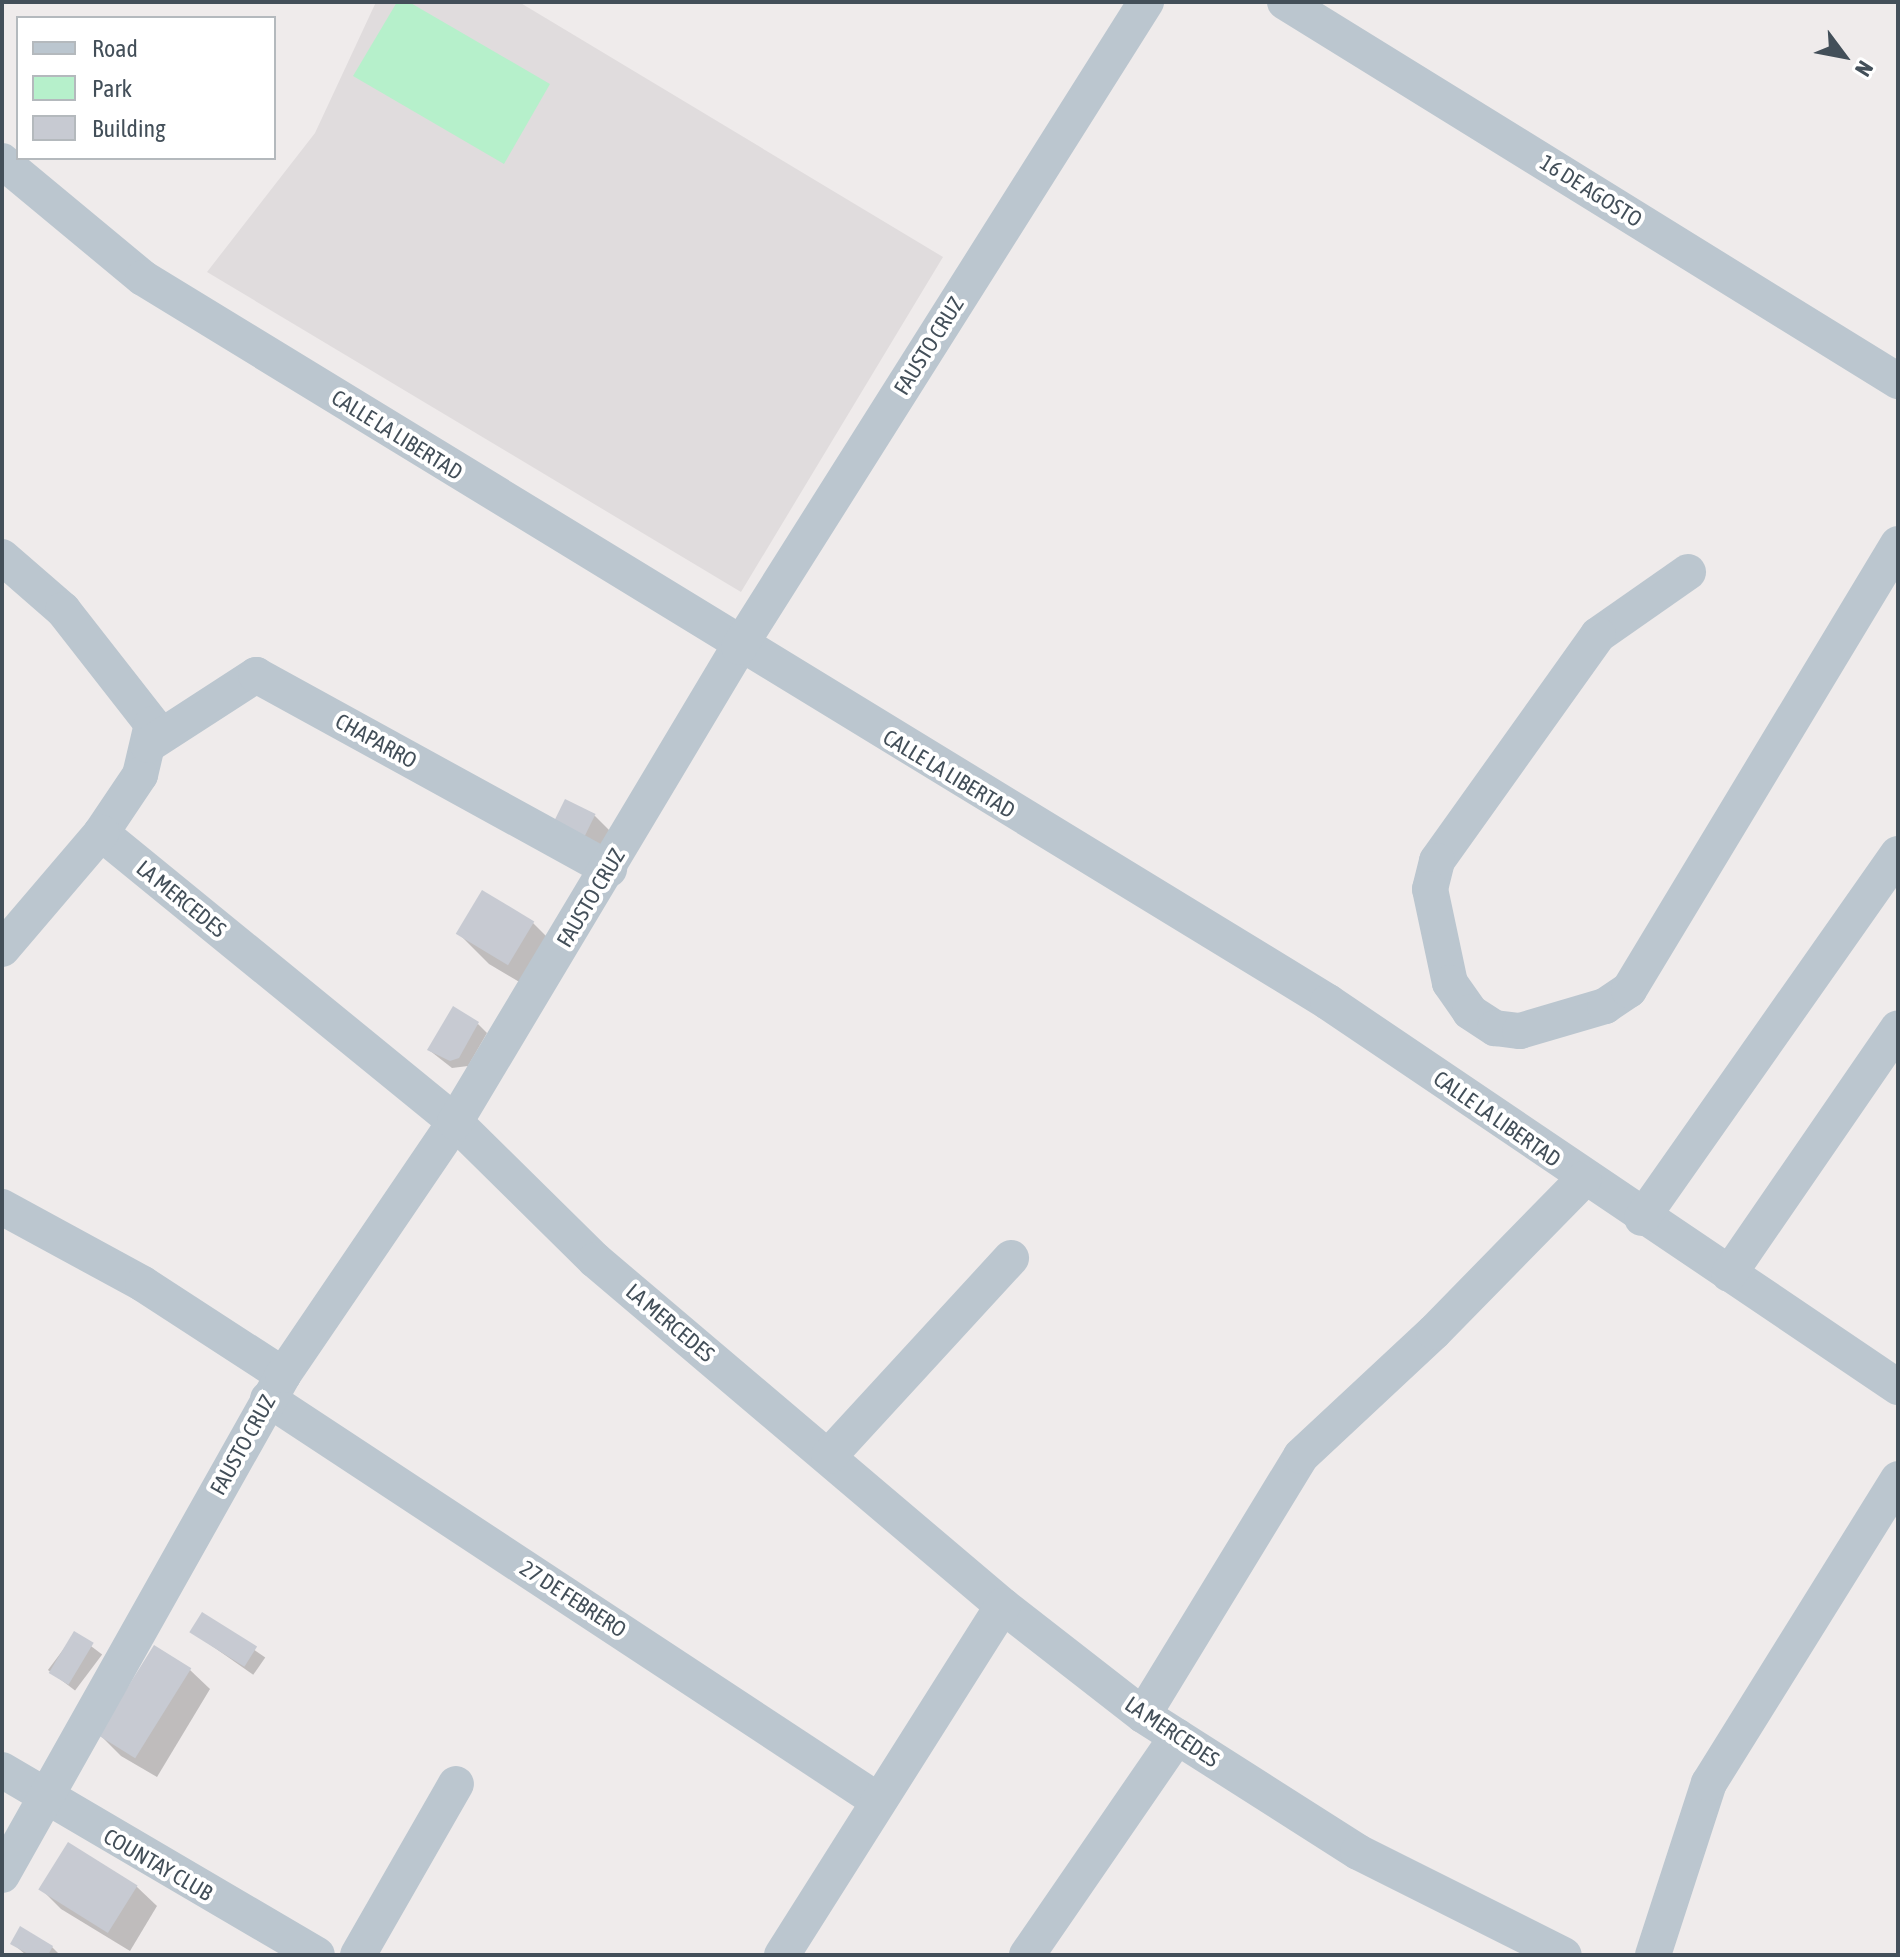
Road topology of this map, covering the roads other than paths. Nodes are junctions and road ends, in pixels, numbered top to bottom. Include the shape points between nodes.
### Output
1 (1146, 2) edge
2 (1285, 2) edge
3 (2, 161) edge
4 (1898, 381) edge
5 (1898, 544) edge
6 (2, 557) edge
7 (1688, 572) dead end
8 (739, 647) junction
9 (148, 745) junction
10 (101, 833) junction
11 (1898, 854) edge
12 (609, 869) junction
13 (2, 949) edge
14 (1898, 1028) edge
15 (455, 1122) junction
16 (1584, 1179) junction
17 (2, 1207) edge
18 (1642, 1218) junction
19 (1011, 1258) dead end
20 (1729, 1274) junction
21 (276, 1387) junction
22 (1898, 1387) edge
23 (829, 1456) junction
24 (1898, 1479) edge
25 (1003, 1606) junction
26 (1143, 1715) junction
27 (1177, 1737) junction
28 (2, 1770) edge
29 (456, 1784) dead end
30 (47, 1800) junction
31 (877, 1800) junction
32 (2, 1875) edge
33 (317, 1955) edge
34 (358, 1955) edge
35 (782, 1955) edge
36 (1027, 1955) edge
37 (1564, 1955) edge
38 (1653, 1955) edge

1 - 8 street, FAUSTO CRUZ
2 - 4 street, 16 DE AGOSTO
3 - 8 street, CALLE LA LIBERTAD via 143,278
5 - 7 street via 1629,990 1605,1006 1520,1031 1495,1028 1470,1012 1450,983 1430,889 1437,861 1598,635
6 - 9 street via 63,610 152,724
8 - 12 street, FAUSTO CRUZ
8 - 16 street, CALLE LA LIBERTAD via 1328,1002
9 - 10 street via 140,775
9 - 12 street, CHAPARRO via 256,675
10 - 13 street
10 - 15 street, LA MERCEDES
11 - 18 street
12 - 15 street, FAUSTO CRUZ
14 - 20 street
15 - 21 street, FAUSTO CRUZ
15 - 23 street, LA MERCEDES via 595,1260
16 - 18 street, CALLE LA LIBERTAD
16 - 26 street via 1434,1332 1301,1456
17 - 21 street, 27 DE FEBRERO via 143,1284
18 - 20 street, CALLE LA LIBERTAD
19 - 23 street
20 - 22 street, CALLE LA LIBERTAD
21 - 30 street, FAUSTO CRUZ
21 - 31 street, 27 DE FEBRERO
23 - 25 street, LA MERCEDES
24 - 38 street via 1709,1783
25 - 26 street, LA MERCEDES
25 - 31 street
26 - 27 street, LA MERCEDES
27 - 36 street
27 - 37 street, LA MERCEDES via 1358,1852
28 - 30 street, COUNTAY CLUB
29 - 34 street
30 - 32 street, FAUSTO CRUZ
30 - 33 street, COUNTAY CLUB
31 - 35 street

